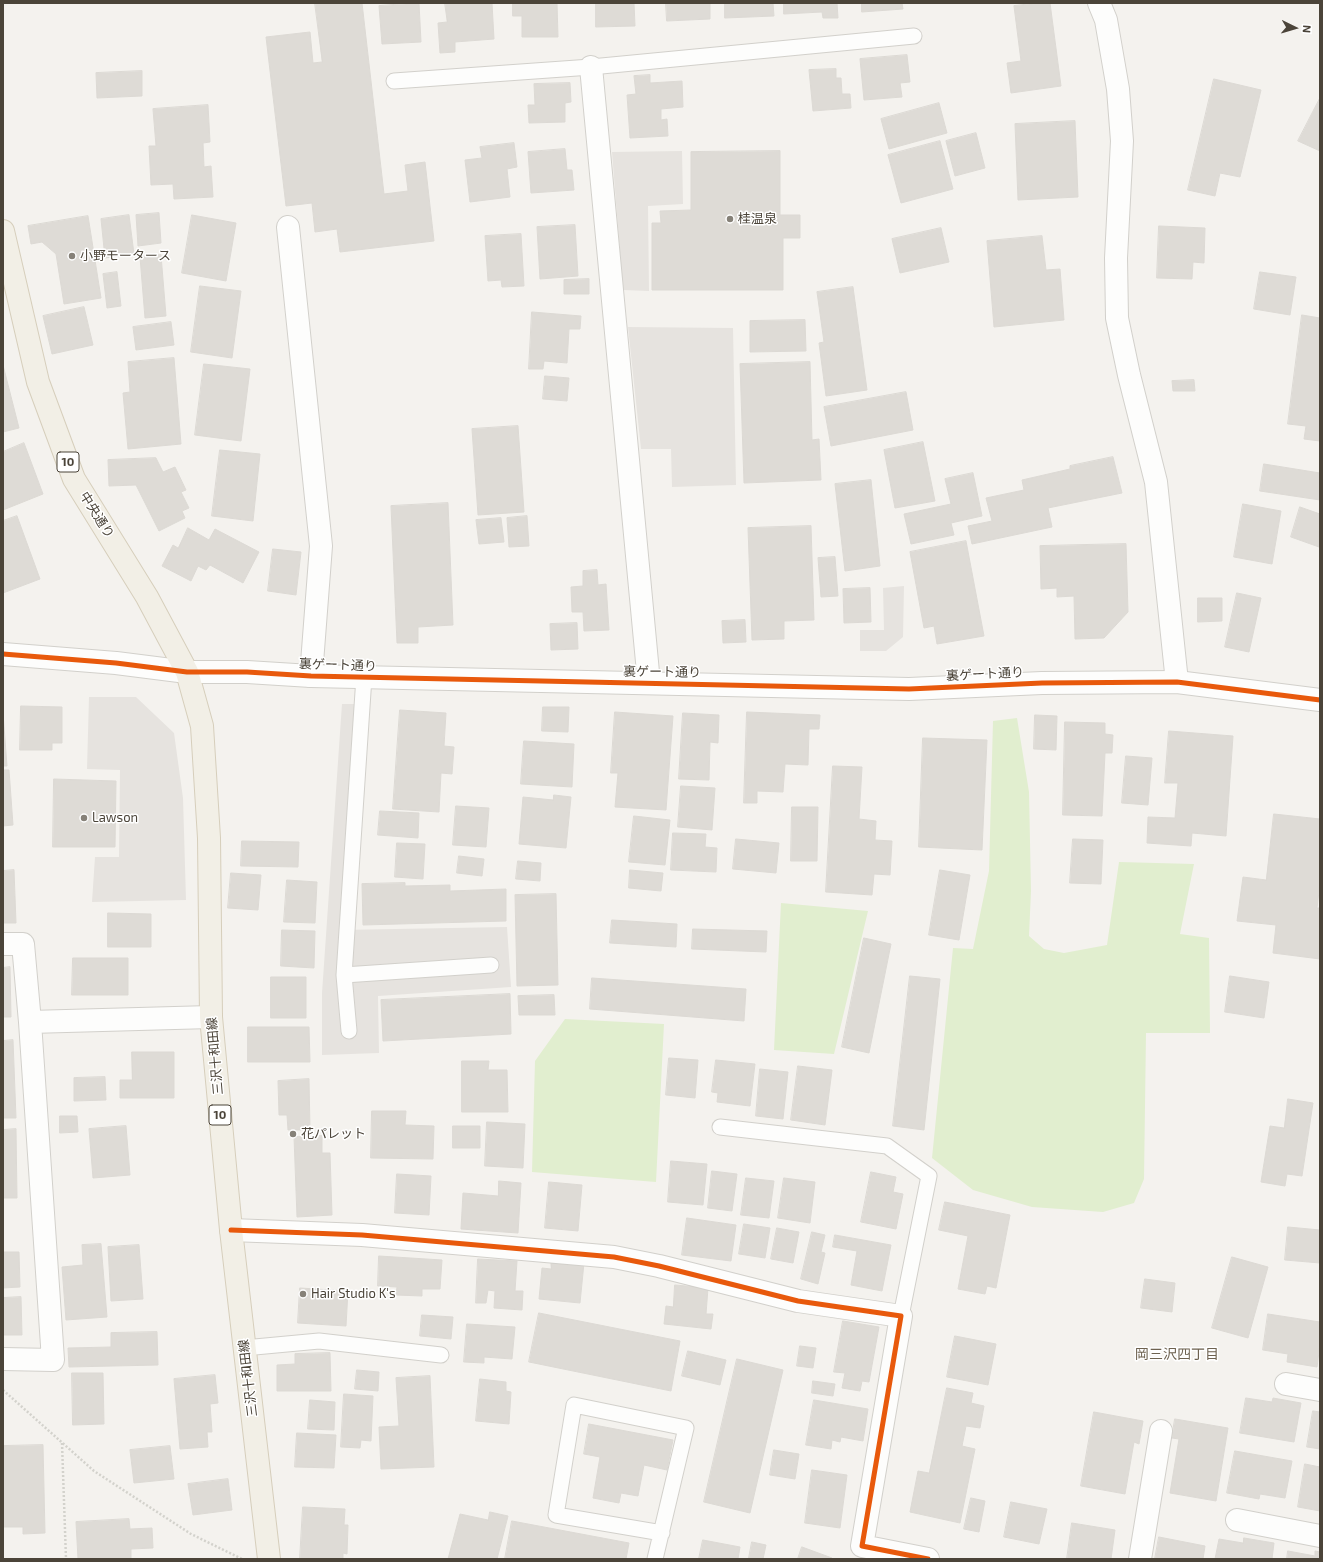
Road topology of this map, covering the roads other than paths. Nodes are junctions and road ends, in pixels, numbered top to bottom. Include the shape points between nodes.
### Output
1 (1099, 3) edge
2 (914, 36) dead end
3 (591, 67) junction
4 (394, 81) dead end
5 (288, 227) dead end
6 (3, 231) edge
7 (3, 654) edge
8 (187, 672) junction
9 (311, 676) junction
10 (364, 677) junction
11 (1177, 682) junction
12 (649, 683) junction
13 (1320, 700) edge
14 (3, 944) edge
15 (491, 965) dead end
16 (344, 975) junction
17 (211, 1017) junction
18 (30, 1022) junction
19 (349, 1031) dead end
20 (720, 1127) dead end
21 (231, 1230) junction
22 (901, 1316) junction
23 (244, 1348) junction
24 (441, 1355) dead end
25 (3, 1359) edge
26 (1286, 1384) dead end
27 (1320, 1390) edge
28 (1161, 1431) dead end
29 (1237, 1520) dead end
30 (662, 1533) junction
31 (1320, 1536) edge
32 (889, 1555) edge
33 (269, 1559) edge
34 (656, 1559) edge
35 (928, 1559) edge
36 (1140, 1559) edge

1 - 11 street via 1106,20 1118,89 1122,141 1116,258 1117,318 1156,482
2 - 3 lane
3 - 4 lane
3 - 12 street
5 - 9 street via 321,546
6 - 8 main road, 中央通り / 10 via 38,382 74,479 147,597
7 - 8 street, 裏ゲート通り via 116,663
8 - 9 street, 裏ゲート通り
8 - 17 main road, 三沢十和田線 / 10 via 202,726 209,838
9 - 10 street, 裏ゲート通り
10 - 12 street, 裏ゲート通り
10 - 16 lane
11 - 12 street, 裏ゲート通り via 1042,683 910,689
11 - 13 street, 裏ゲート通り
14 - 18 street via 23,944
15 - 16 lane
16 - 19 lane
17 - 18 street
17 - 21 main road, 三沢十和田線 / 10
18 - 25 street via 53,1360
20 - 22 lane via 886,1146 929,1176
21 - 22 street via 362,1236 614,1257 798,1301
21 - 23 main road, 三沢十和田線 / 10
22 - 32 street via 862,1546
23 - 24 lane via 319,1341
23 - 33 main road, 三沢十和田線 / 10
26 - 27 street
28 - 36 street
29 - 31 street
30 - 30 lane via 556,1515 574,1405 686,1428
30 - 34 lane
32 - 35 street

